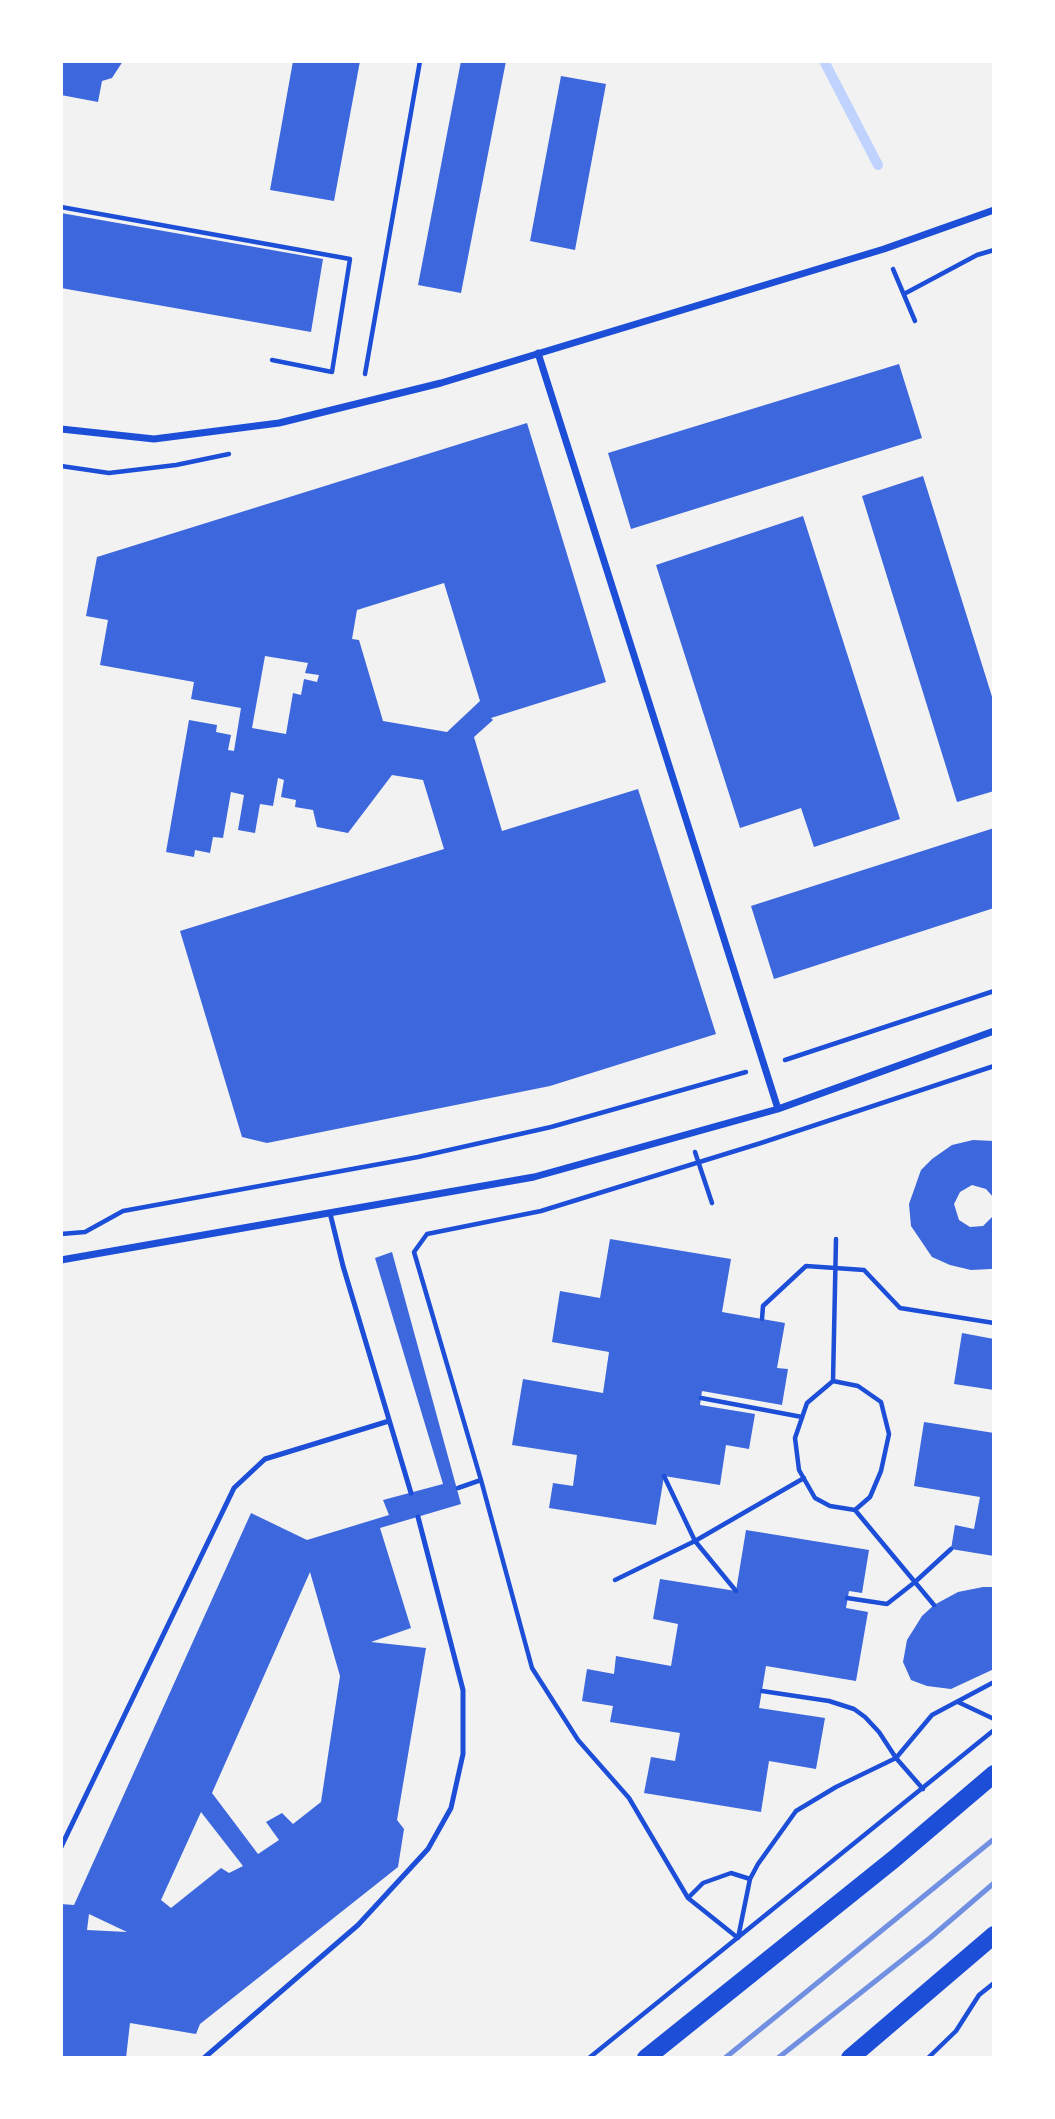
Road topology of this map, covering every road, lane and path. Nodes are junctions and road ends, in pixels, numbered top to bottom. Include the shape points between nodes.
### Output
1 (420, 61) edge
2 (61, 207) edge
3 (994, 210) edge
4 (884, 249) junction
5 (994, 250) edge
6 (904, 294) junction
7 (915, 321) dead end
8 (538, 353) junction
9 (272, 360) dead end
10 (365, 374) dead end
11 (61, 429) edge
12 (994, 991) edge
13 (994, 1031) edge
14 (994, 1066) edge
15 (764, 1067) junction
16 (778, 1109) junction
17 (689, 1135) junction
18 (698, 1161) junction
19 (712, 1203) dead end
20 (330, 1213) junction
21 (61, 1234) edge
22 (836, 1239) dead end
23 (61, 1260) edge
24 (836, 1268) junction
25 (762, 1319) dead end
26 (994, 1323) edge
27 (833, 1381) junction
28 (701, 1398) dead end
29 (802, 1417) junction
30 (389, 1421) junction
31 (664, 1476) dead end
32 (804, 1478) junction
33 (481, 1480) junction
34 (458, 1488) dead end
35 (411, 1493) dead end
36 (855, 1510) junction
37 (418, 1517) dead end
38 (695, 1541) junction
39 (951, 1549) dead end
40 (615, 1580) dead end
41 (915, 1582) junction
42 (736, 1591) dead end
43 (848, 1598) dead end
44 (934, 1605) dead end
45 (994, 1682) edge
46 (762, 1691) dead end
47 (957, 1701) junction
48 (994, 1719) edge
49 (994, 1730) edge
50 (896, 1758) junction
51 (994, 1774) edge
52 (923, 1788) junction
53 (61, 1847) edge
54 (750, 1878) junction
55 (688, 1898) junction
56 (994, 1934) edge
57 (738, 1938) junction
58 (994, 1983) edge
59 (204, 2058) edge
60 (589, 2058) edge
61 (646, 2058) edge
62 (850, 2058) edge
63 (928, 2058) edge

1 - 10 path
2 - 9 path via 350,258 332,372
3 - 4 street
4 - 6 path
4 - 8 street
5 - 6 path
6 - 7 path
8 - 11 street via 442,383 279,423 154,439
8 - 15 street
12 - 15 path
13 - 16 street
14 - 18 path
15 - 16 street
15 - 21 path via 551,1127 418,1157 123,1211 85,1232
16 - 17 street
17 - 18 path
17 - 20 street via 534,1177
18 - 19 path
18 - 33 path via 541,1211 427,1234 414,1252
20 - 23 street
20 - 30 lane
22 - 24 path
24 - 25 path via 806,1266 763,1306
24 - 26 path via 864,1270 900,1308
24 - 27 path
27 - 29 path via 807,1403
27 - 36 path via 858,1386 881,1402 889,1434 870,1497
28 - 29 path
29 - 32 path via 795,1438
30 - 35 lane
30 - 53 lane via 265,1459 234,1488
31 - 38 path
32 - 36 path via 815,1498
32 - 38 path
33 - 34 path
33 - 55 path via 532,1668 578,1740 629,1798
36 - 41 path
37 - 59 lane via 463,1690 463,1754 451,1808 428,1849 358,1925
38 - 40 path
38 - 42 path
39 - 41 path
41 - 43 path via 887,1604
41 - 44 path
45 - 47 path
46 - 50 path via 854,1709 879,1732
47 - 48 path
47 - 50 path via 932,1715
49 - 52 path
50 - 52 path
50 - 54 path via 796,1811
51 - 61 main road
52 - 57 path
54 - 55 path via 731,1873 703,1883
54 - 57 path
55 - 57 path
56 - 62 main road
57 - 60 path
58 - 63 path

